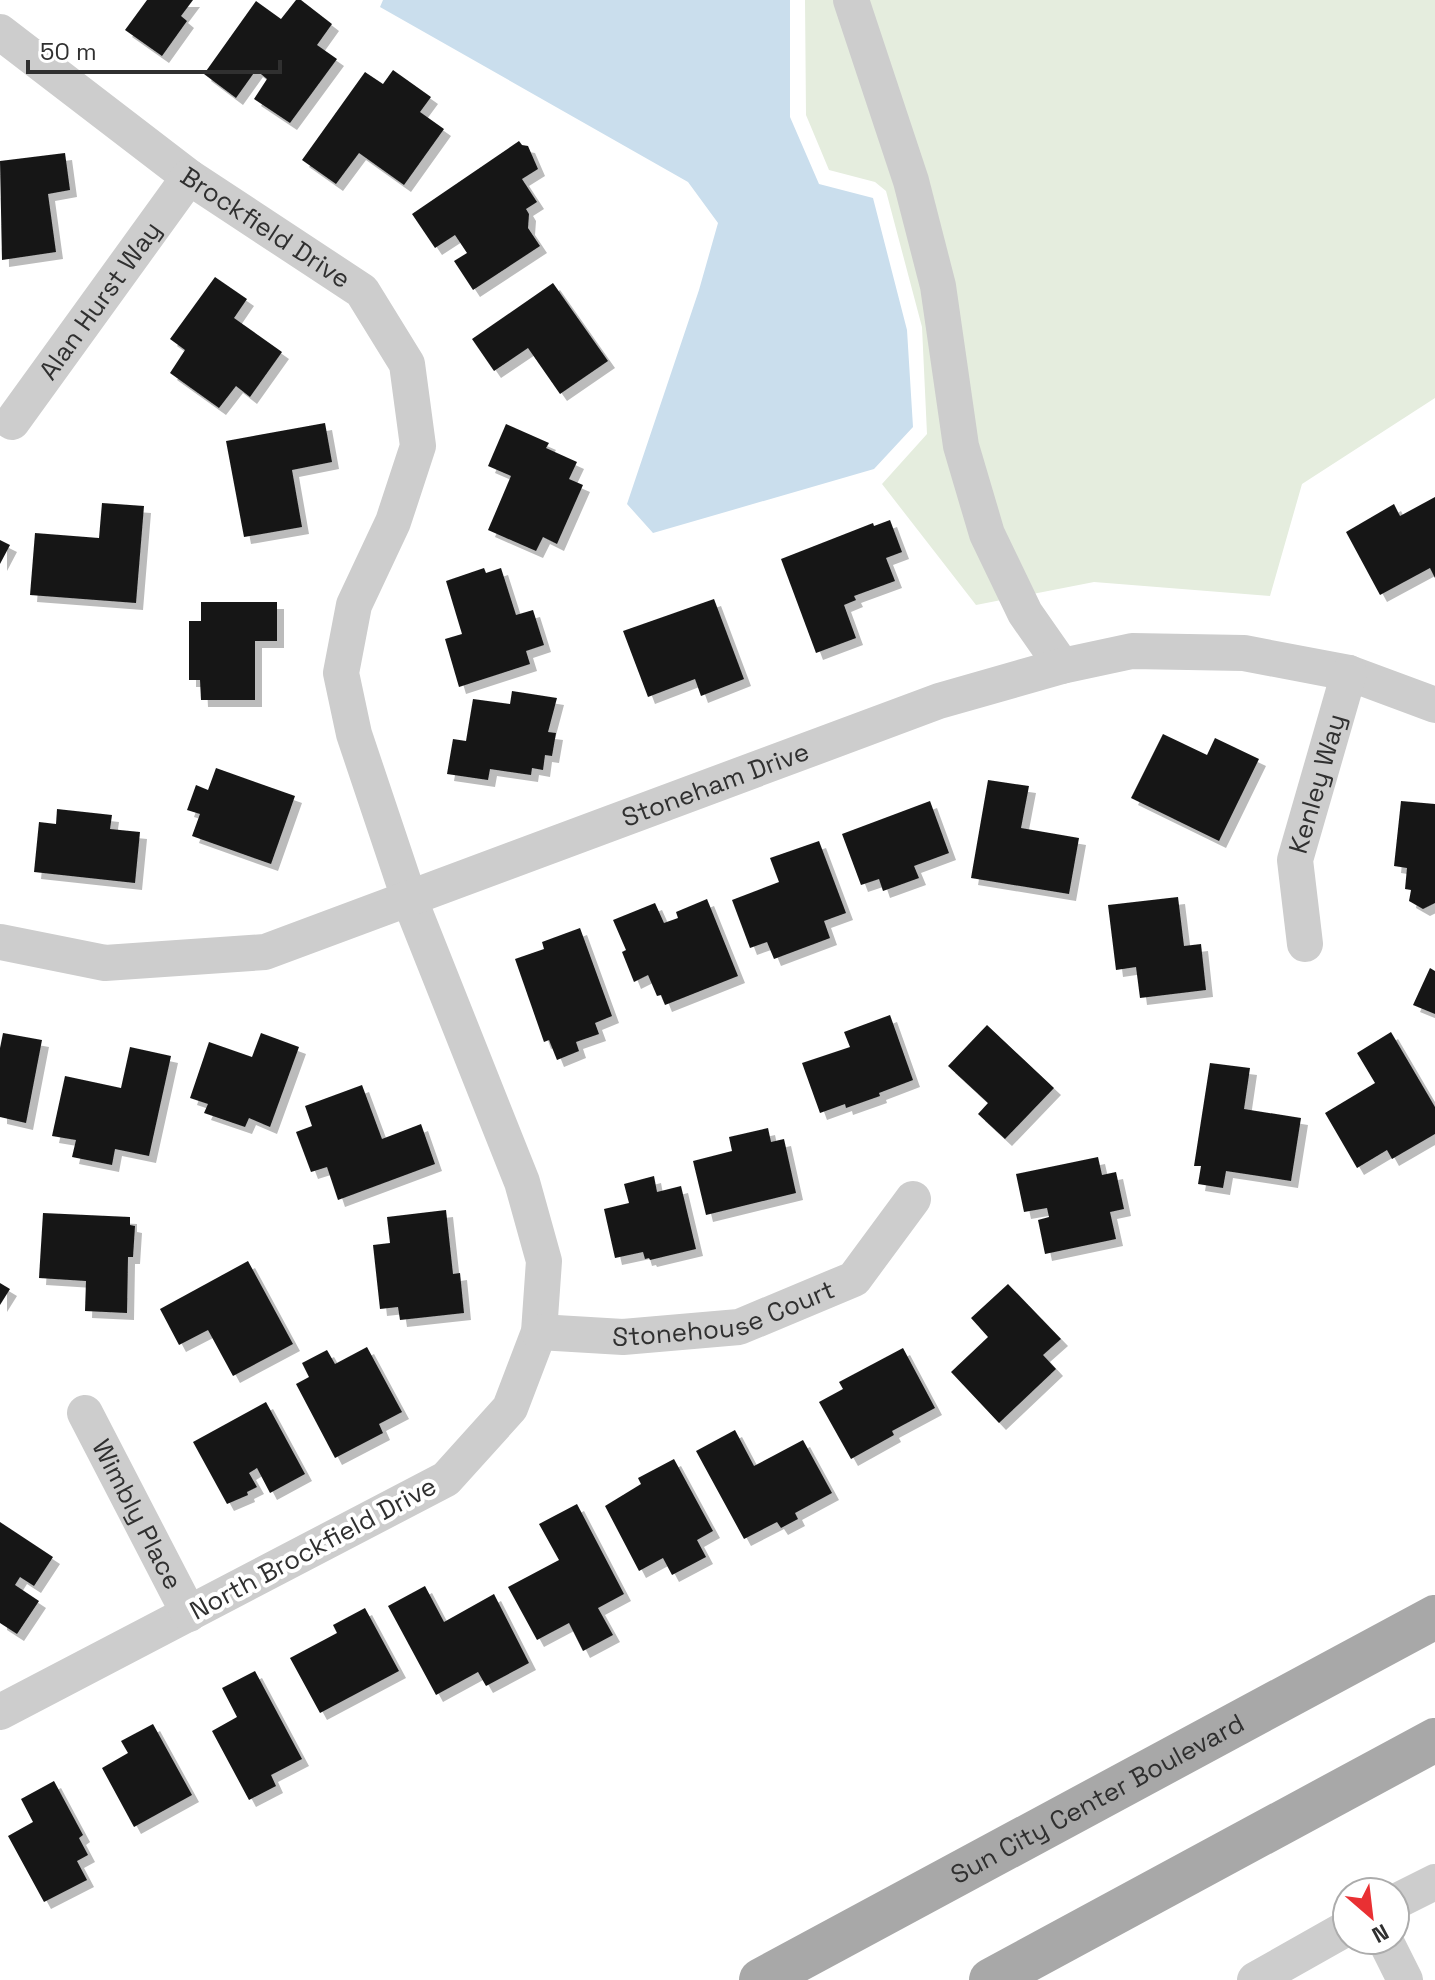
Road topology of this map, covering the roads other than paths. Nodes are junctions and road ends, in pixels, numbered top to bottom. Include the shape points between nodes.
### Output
1 (851, 0) edge
2 (0, 32) edge
3 (189, 177) junction
4 (12, 422) dead end
5 (1062, 666) junction
6 (1349, 673) junction
7 (1435, 705) edge
8 (409, 898) junction
9 (0, 942) edge
10 (1305, 944) dead end
11 (913, 1199) dead end
12 (539, 1332) junction
13 (85, 1413) dead end
14 (189, 1614) junction
15 (1435, 1617) edge
16 (0, 1712) edge
17 (1435, 1740) edge
18 (1435, 1882) edge
19 (921, 1893) junction
20 (1411, 1894) edge
21 (1331, 1937) edge
22 (1393, 1956) edge
23 (761, 1980) edge
24 (816, 1980) edge
25 (991, 1980) edge
26 (1255, 1980) edge
27 (1405, 1980) edge

1 - 5 street via 911,181 934,271 961,446 987,534 1025,613
2 - 3 street, Brockfield Drive
3 - 4 street, Alan Hurst Way
3 - 8 street, Brockfield Drive via 362,291 407,364 418,446 393,522 354,605 341,673 354,734
5 - 6 street, Stoneham Drive via 1132,651 1244,653
5 - 8 street, Stoneham Drive via 939,701
6 - 7 street, Stoneham Drive
6 - 10 street, Kenley Way via 1295,860
8 - 9 street, Stoneham Drive via 265,952 105,963
8 - 12 street, North Brockfield Drive via 522,1182 544,1261
11 - 12 street, Stonehouse Court via 854,1279 739,1327 623,1337
12 - 14 street, North Brockfield Drive via 510,1408 446,1479
13 - 14 street, Wimbly Place
14 - 16 street, North Brockfield Drive
15 - 19 main road, Sun City Center Boulevard
17 - 25 main road
18 - 20 street
19 - 23 main road, Sun City Center Boulevard
19 - 24 main road
21 - 26 street
22 - 27 street

